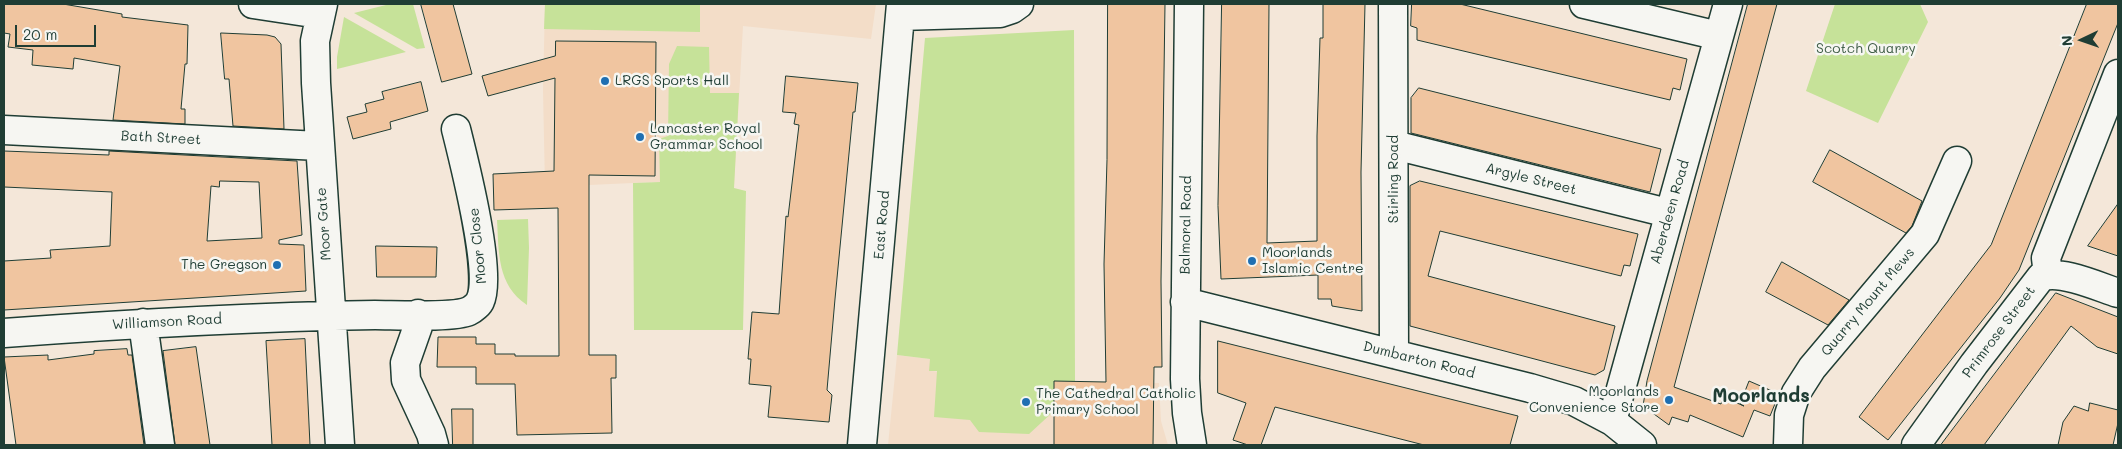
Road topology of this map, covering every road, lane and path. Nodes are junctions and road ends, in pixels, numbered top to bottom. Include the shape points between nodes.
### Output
1 (253, 4) edge
2 (1019, 4) edge
3 (1189, 4) edge
4 (1393, 4) edge
5 (1584, 4) edge
6 (1728, 4) edge
7 (321, 9) edge
8 (900, 10) edge
9 (1719, 36) junction
10 (2118, 74) edge
11 (456, 129) dead end
12 (4, 130) edge
13 (1394, 145) junction
14 (319, 146) junction
15 (1957, 161) dead end
16 (1668, 213) junction
17 (2048, 274) junction
18 (2118, 293) edge
19 (1185, 302) junction
20 (418, 314) junction
21 (331, 315) junction
22 (143, 323) junction
23 (4, 332) edge
24 (1394, 354) junction
25 (1612, 421) junction
26 (160, 445) edge
27 (340, 445) edge
28 (434, 445) edge
29 (862, 445) edge
30 (1192, 445) edge
31 (1642, 445) edge
32 (1788, 445) edge
33 (1916, 445) edge

1 - 7 street
2 - 8 street via 1000,13
3 - 19 street, Balmoral Road
4 - 13 street, Stirling Road
5 - 9 street
6 - 9 street, Aberdeen Road
7 - 14 street, Moor Gate via 315,41
8 - 29 street, East Road
9 - 16 street, Aberdeen Road
10 - 17 street, Primrose Street via 2046,258
11 - 20 street, Moor Close via 472,194 484,289 480,302 470,311
12 - 14 street, Bath Street
13 - 16 street, Argyle Street
13 - 24 street, Stirling Road
14 - 21 street, Moor Gate
15 - 32 street, Quarry Mount Mews via 1925,234 1812,368 1796,393 1789,416
16 - 25 street, Aberdeen Road
17 - 18 street via 2059,274
17 - 33 street, Primrose Street via 2029,291
19 - 24 street, Dumbarton Road
19 - 30 street, Balmoral Road via 1185,379
20 - 21 street, Moor Close
20 - 28 street via 418,326 406,363 406,380
21 - 22 street, Williamson Road
21 - 27 street, Moor Gate
22 - 23 street, Williamson Road
22 - 26 street
24 - 25 street, Dumbarton Road via 1574,401
25 - 31 street, Dumbarton Road

